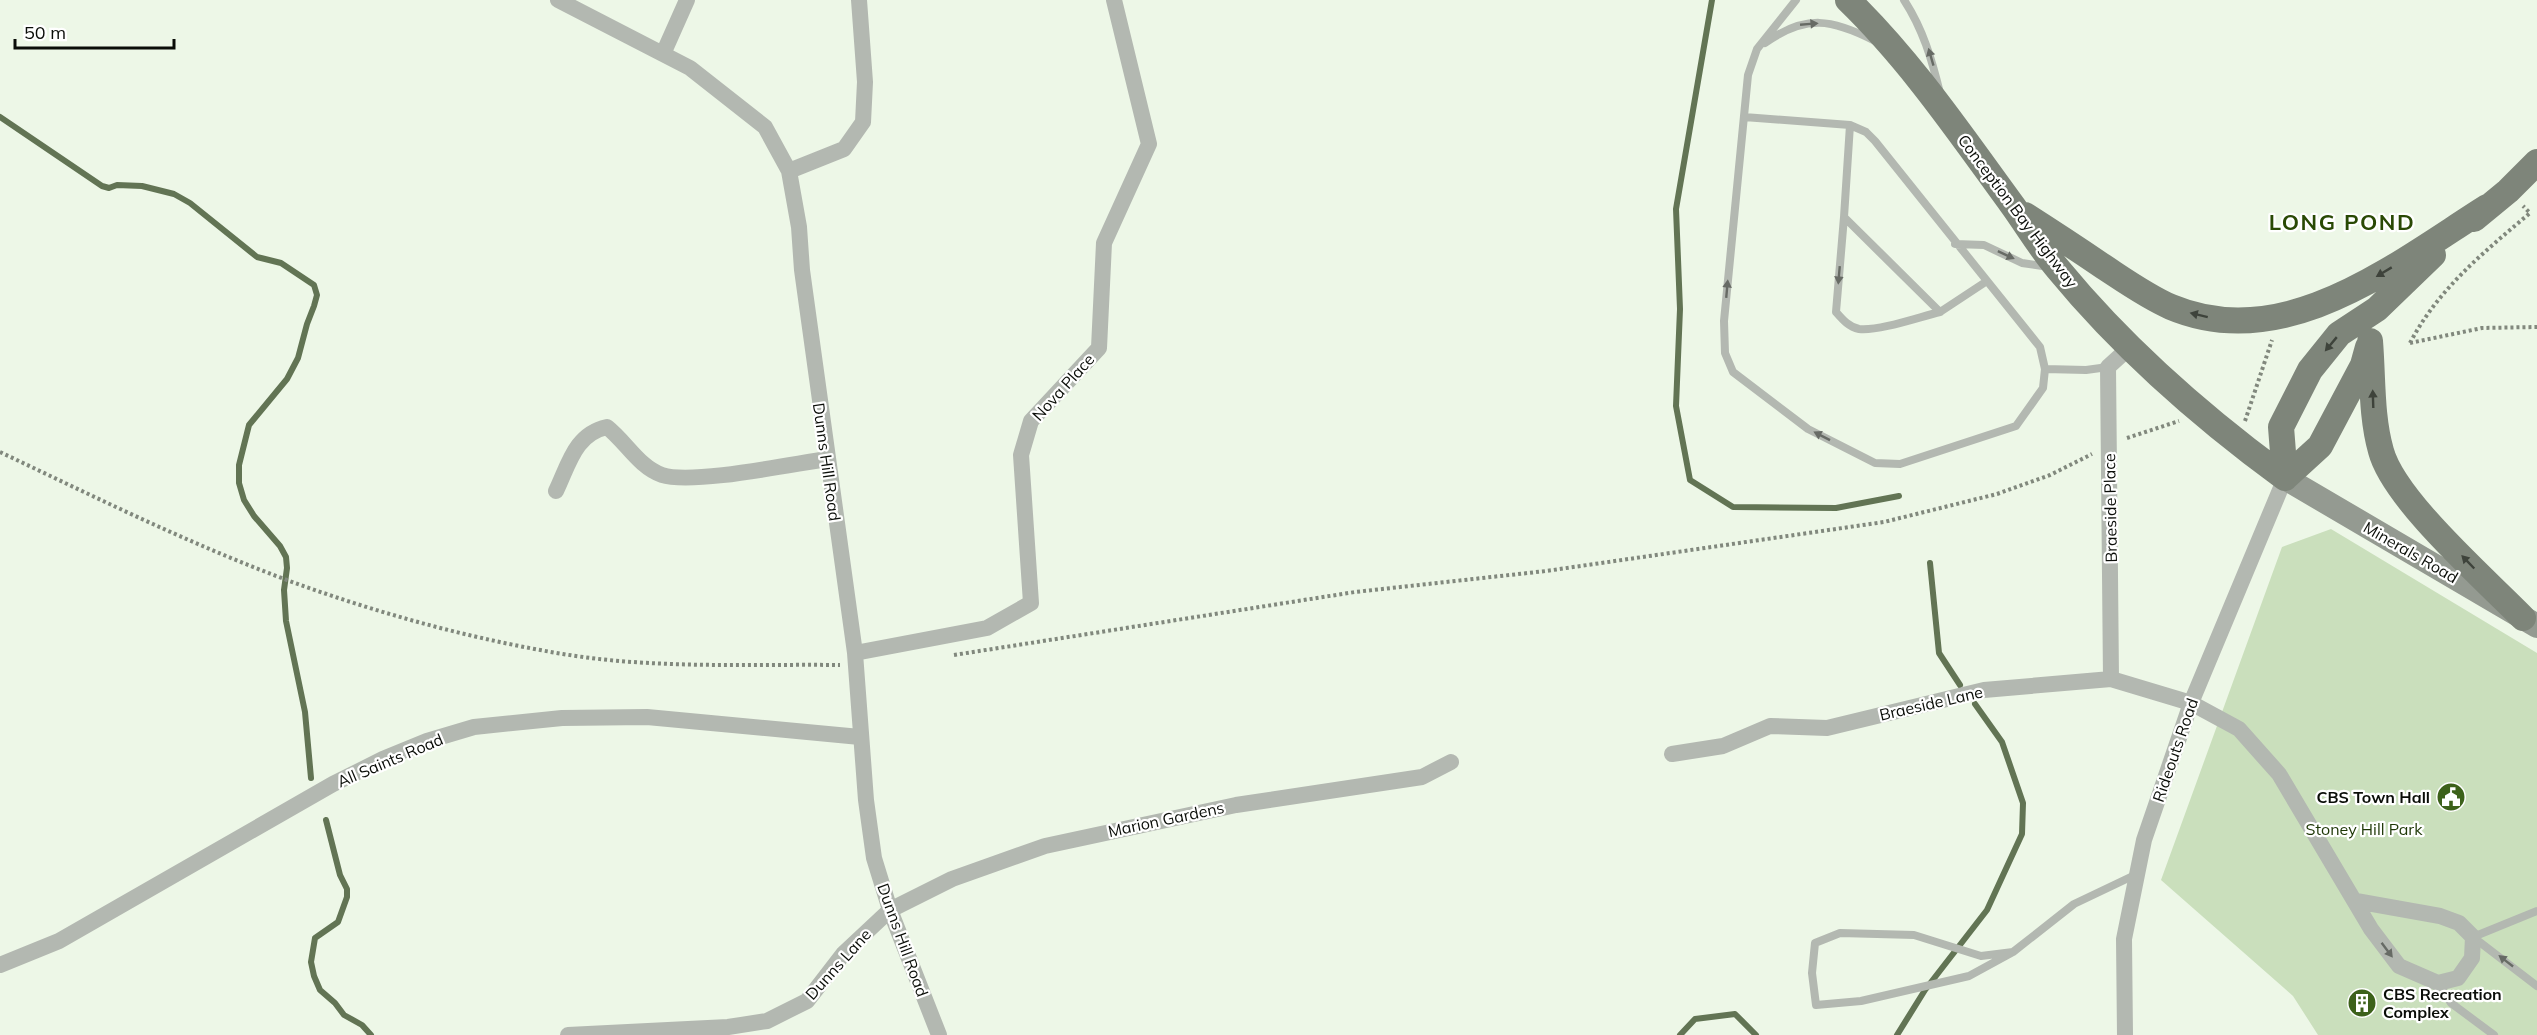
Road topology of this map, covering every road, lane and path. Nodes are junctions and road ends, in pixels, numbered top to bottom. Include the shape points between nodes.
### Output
1 (558, 0) edge
2 (687, 0) edge
3 (859, 0) edge
4 (1114, 0) edge
5 (1786, 0) edge
6 (1796, 0) edge
7 (1848, 0) edge
8 (1904, 0) edge
9 (1784, 16) junction
10 (1757, 49) junction
11 (1897, 52) junction
12 (663, 54) junction
13 (1946, 114) junction
14 (1744, 117) junction
15 (1850, 125) junction
16 (2537, 162) edge
17 (789, 171) junction
18 (2487, 207) junction
19 (2014, 208) junction
20 (1844, 216) junction
21 (1955, 244) junction
22 (2057, 268) junction
23 (1987, 281) junction
24 (2377, 309) junction
25 (1940, 312) junction
26 (2537, 327) edge
27 (2370, 341) junction
28 (2410, 343) dead end
29 (2130, 347) junction
30 (2108, 367) junction
31 (2045, 369) junction
32 (2184, 420) dead end
33 (2109, 446) junction
34 (0, 453) edge
35 (827, 459) junction
36 (2285, 478) junction
37 (556, 491) dead end
38 (2530, 622) edge
39 (944, 657) dead end
40 (855, 659) junction
41 (2111, 680) junction
42 (2191, 703) junction
43 (860, 737) junction
44 (1672, 754) dead end
45 (1451, 762) dead end
46 (2137, 873) junction
47 (2356, 901) junction
48 (890, 910) junction
49 (2537, 911) edge
50 (2473, 937) junction
51 (2013, 952) junction
52 (0, 965) edge
53 (2438, 983) junction
54 (2537, 986) edge
55 (568, 1035) edge
56 (939, 1035) edge
57 (2125, 1035) edge
58 (2494, 1035) edge

1 - 12 street, Dunns Hill Road
2 - 12 street
3 - 17 street via 865,82 863,122 844,149
4 - 40 street, Nova Place via 1149,144 1104,243 1099,348 1031,421 1021,454 1031,603 987,628
5 - 9 lane
6 - 9 lane
7 - 11 main road, Conception Bay Highway
13 -> 8 lane via 1929,50
9 - 10 lane
10 -> 11 lane via 1786,28 1818,23 1859,33
10 - 14 lane via 1748,75
11 - 13 main road, Conception Bay Highway
12 - 17 street, Dunns Hill Road via 690,68 765,127
13 - 19 main road, Conception Bay Highway
14 - 15 lane
31 -> 14 lane via 2043,387 2016,426 1900,464 1875,463 1808,429 1733,372 1725,353 1724,321
15 - 20 lane
15 - 21 lane via 1875,141
16 - 18 main road
17 - 35 street, Dunns Hill Road
18 -> 19 main road via 2344,295 2271,318 2235,321 2200,317 2148,295
18 - 24 main road
19 - 22 main road, Conception Bay Highway
20 - 25 lane
20 -> 25 lane via 1836,312 1846,323 1859,329
21 -> 22 lane via 1984,245 2022,263
21 - 23 lane
22 - 29 main road, Conception Bay Highway
23 - 25 lane
23 - 31 lane via 2040,347
24 - 27 main road
24 -> 36 main road via 2339,334 2310,370 2281,427
26 - 28 path via 2482,328
27 - 36 main road via 2363,365 2320,446
38 -> 27 main road via 2424,517 2394,480 2381,453 2377,432
29 - 30 street
29 - 36 main road, Conception Bay Highway via 2237,443
30 - 31 lane
30 - 33 street, Braeside Place
32 - 33 path via 2148,429
33 - 39 path via 2050,475 1997,494 1872,524 1546,571 1355,592
33 - 41 street, Braeside Place
34 - 40 path via 296,583 498,641 564,654 654,663
35 - 37 street via 694,477 662,475 635,457 607,427 594,430 578,443
35 - 40 street, Dunns Hill Road
36 - 38 street, Minerals Road
36 - 42 street, Rideouts Road
40 - 43 street, Dunns Hill Road
41 - 42 street, Braeside Lane
41 - 44 street, Braeside Lane via 1984,690 1827,728 1770,726 1723,746
42 - 46 street, Rideouts Road via 2144,840
42 - 47 street, Braeside Lane via 2239,729 2279,774
43 - 48 street, Dunns Hill Road via 874,858
43 - 52 street, All Saints Road via 647,717 562,718 474,727 383,759 333,784 59,941
45 - 48 street, Marion Gardens via 1422,777 1236,805 1045,846 952,879
46 - 51 lane via 2074,904
46 - 57 street, Rideouts Road via 2124,939
47 - 50 street via 2440,916 2459,923
47 -> 53 street, Braeside Lane via 2399,966
48 - 55 street, Dunns Lane via 844,953 807,1001 767,1021 728,1027
48 - 56 street, Dunns Hill Road
49 - 50 lane
50 - 53 street via 2472,958 2458,978
54 -> 50 lane
51 - 51 lane via 1981,956 1914,935 1840,933 1815,943 1815,1005 1861,1001 1969,976
53 - 58 lane via 2451,1003

